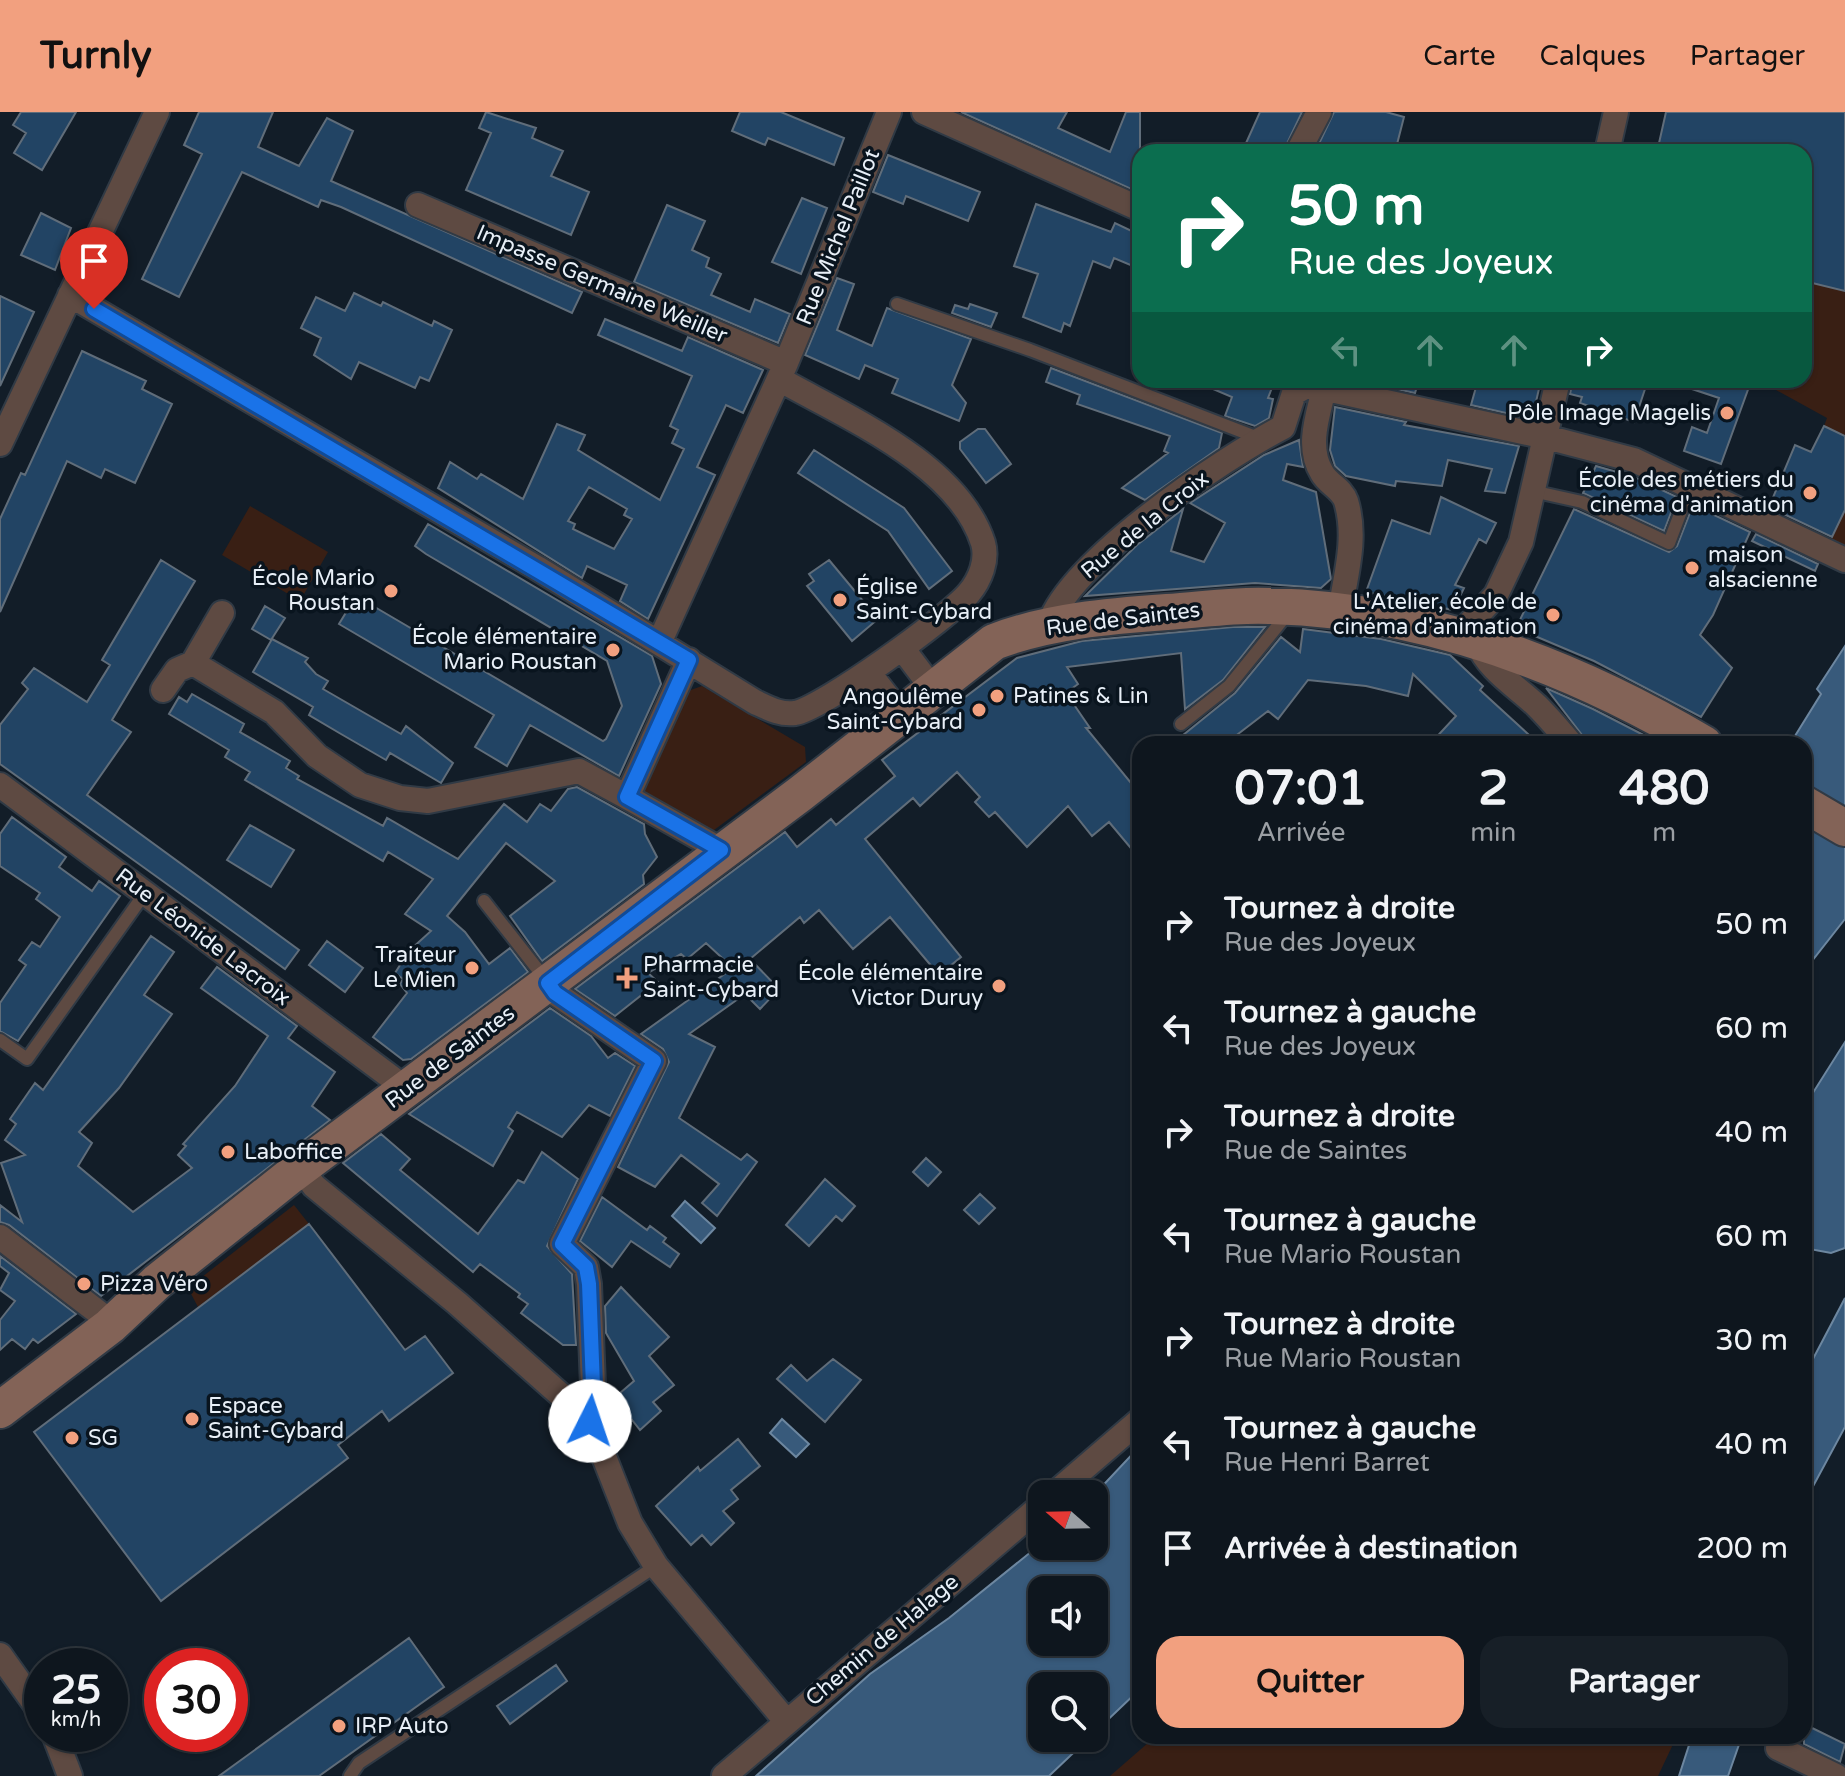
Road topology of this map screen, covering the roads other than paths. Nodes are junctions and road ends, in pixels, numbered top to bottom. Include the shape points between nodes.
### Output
1 (157, 112) edge
2 (889, 112) edge
3 (924, 112) edge
4 (1319, 112) edge
5 (1616, 112) edge
6 (1302, 144) edge
7 (1609, 144) edge
8 (418, 205) dead end
9 (1132, 205) edge
10 (70, 295) junction
11 (897, 304) dead end
12 (783, 371) junction
13 (1306, 388) edge
14 (1313, 388) edge
15 (1326, 388) edge
16 (1556, 388) edge
17 (1283, 427) junction
18 (1314, 430) junction
19 (1546, 437) junction
20 (1261, 439) junction
21 (0, 444) edge
22 (1691, 485) junction
23 (1532, 491) junction
24 (1845, 560) edge
25 (1496, 595) junction
26 (1293, 607) junction
27 (1340, 611) junction
28 (222, 613) dead end
29 (1048, 628) junction
30 (660, 641) junction
31 (1475, 641) junction
32 (902, 648) junction
33 (689, 660) junction
34 (1535, 661) junction
35 (193, 663) junction
36 (868, 672) junction
37 (933, 689) junction
38 (163, 690) dead end
39 (1537, 706) junction
40 (900, 713) junction
41 (1181, 724) dead end
42 (1564, 736) edge
43 (1690, 736) edge
44 (2, 790) edge
45 (627, 797) junction
46 (1812, 809) edge
47 (1845, 828) edge
48 (721, 850) junction
49 (145, 893) junction
50 (484, 901) dead end
51 (548, 983) junction
52 (0, 1040) edge
53 (404, 1092) junction
54 (301, 1168) junction
55 (0, 1237) edge
56 (106, 1321) junction
57 (0, 1390) edge
58 (0, 1410) edge
59 (590, 1421) junction
60 (1132, 1427) edge
61 (1070, 1480) edge
62 (1028, 1517) edge
63 (656, 1566) junction
64 (0, 1655) edge
65 (24, 1689) edge
66 (786, 1721) junction
67 (1778, 1748) dead end
68 (61, 1752) edge
69 (70, 1776) edge
70 (350, 1776) edge
71 (724, 1776) edge
72 (1836, 1776) edge

1 - 10 street
2 - 12 street, Rue Michel Paillot
3 - 9 street
4 - 6 street
5 - 7 street
8 - 12 street, Impasse Germaine Weiller
10 - 21 street
10 - 30 street
11 - 20 lane
12 - 30 street, Rue Michel Paillot
12 - 32 street, Impasse Germaine Weiller via 935,474 984,545 984,562 967,595
13 - 17 street via 1294,393
14 - 18 street
15 - 19 street
16 - 19 street
17 - 18 street
17 - 20 street, Rue de la Croix
18 - 27 street via 1322,473 1345,496 1351,522
19 - 22 street via 1634,460
19 - 23 street
20 - 29 street, Rue de la Croix via 1142,523 1073,583 1053,609
22 - 23 lane via 1669,543 1582,502
22 - 24 street
23 - 25 street via 1521,542
25 - 31 street
25 - 31 street
26 - 27 main road, Rue de Saintes
26 - 29 main road, Rue de Saintes via 1112,616
26 - 41 lane via 1229,686
27 - 31 main road, Rue de Saintes
28 - 35 street
29 - 37 main road, Rue de Saintes via 994,642
30 - 33 street
31 - 34 main road, Rue de Saintes
31 - 39 street via 1497,672
32 - 36 street, Impasse Germaine Weiller
32 - 37 street
33 - 36 street, Impasse Germaine Weiller via 779,713 814,707
33 - 45 street
34 - 39 street via 1531,686
34 - 43 main road, Rue de Saintes via 1641,707
35 - 38 street via 177,670
35 - 45 street via 274,712 317,756 360,785 400,798 428,801 579,771
36 - 40 street
37 - 40 main road, Rue de Saintes
39 - 42 street
40 - 48 main road, Rue de Saintes
44 - 49 street, Rue Léonide Lacroix
45 - 48 street
46 - 47 main road
48 - 51 main road, Rue de Saintes
49 - 52 lane via 27,1059
49 - 53 street, Rue Léonide Lacroix
50 - 51 lane
51 - 53 main road, Rue de Saintes
51 - 59 street via 654,1061 562,1244 586,1267 589,1284
53 - 54 main road, Rue de Saintes
54 - 56 main road, Rue de Saintes
54 - 59 street via 314,1186
55 - 56 street
56 - 57 main road, Rue de Saintes
56 - 58 main road, Rue de Saintes
59 - 63 street via 630,1523
60 - 61 street
62 - 66 street, Chemin de Halage
63 - 66 street
63 - 70 lane via 359,1763
64 - 65 street
66 - 71 street, Chemin de Halage
67 - 72 street
68 - 69 street

